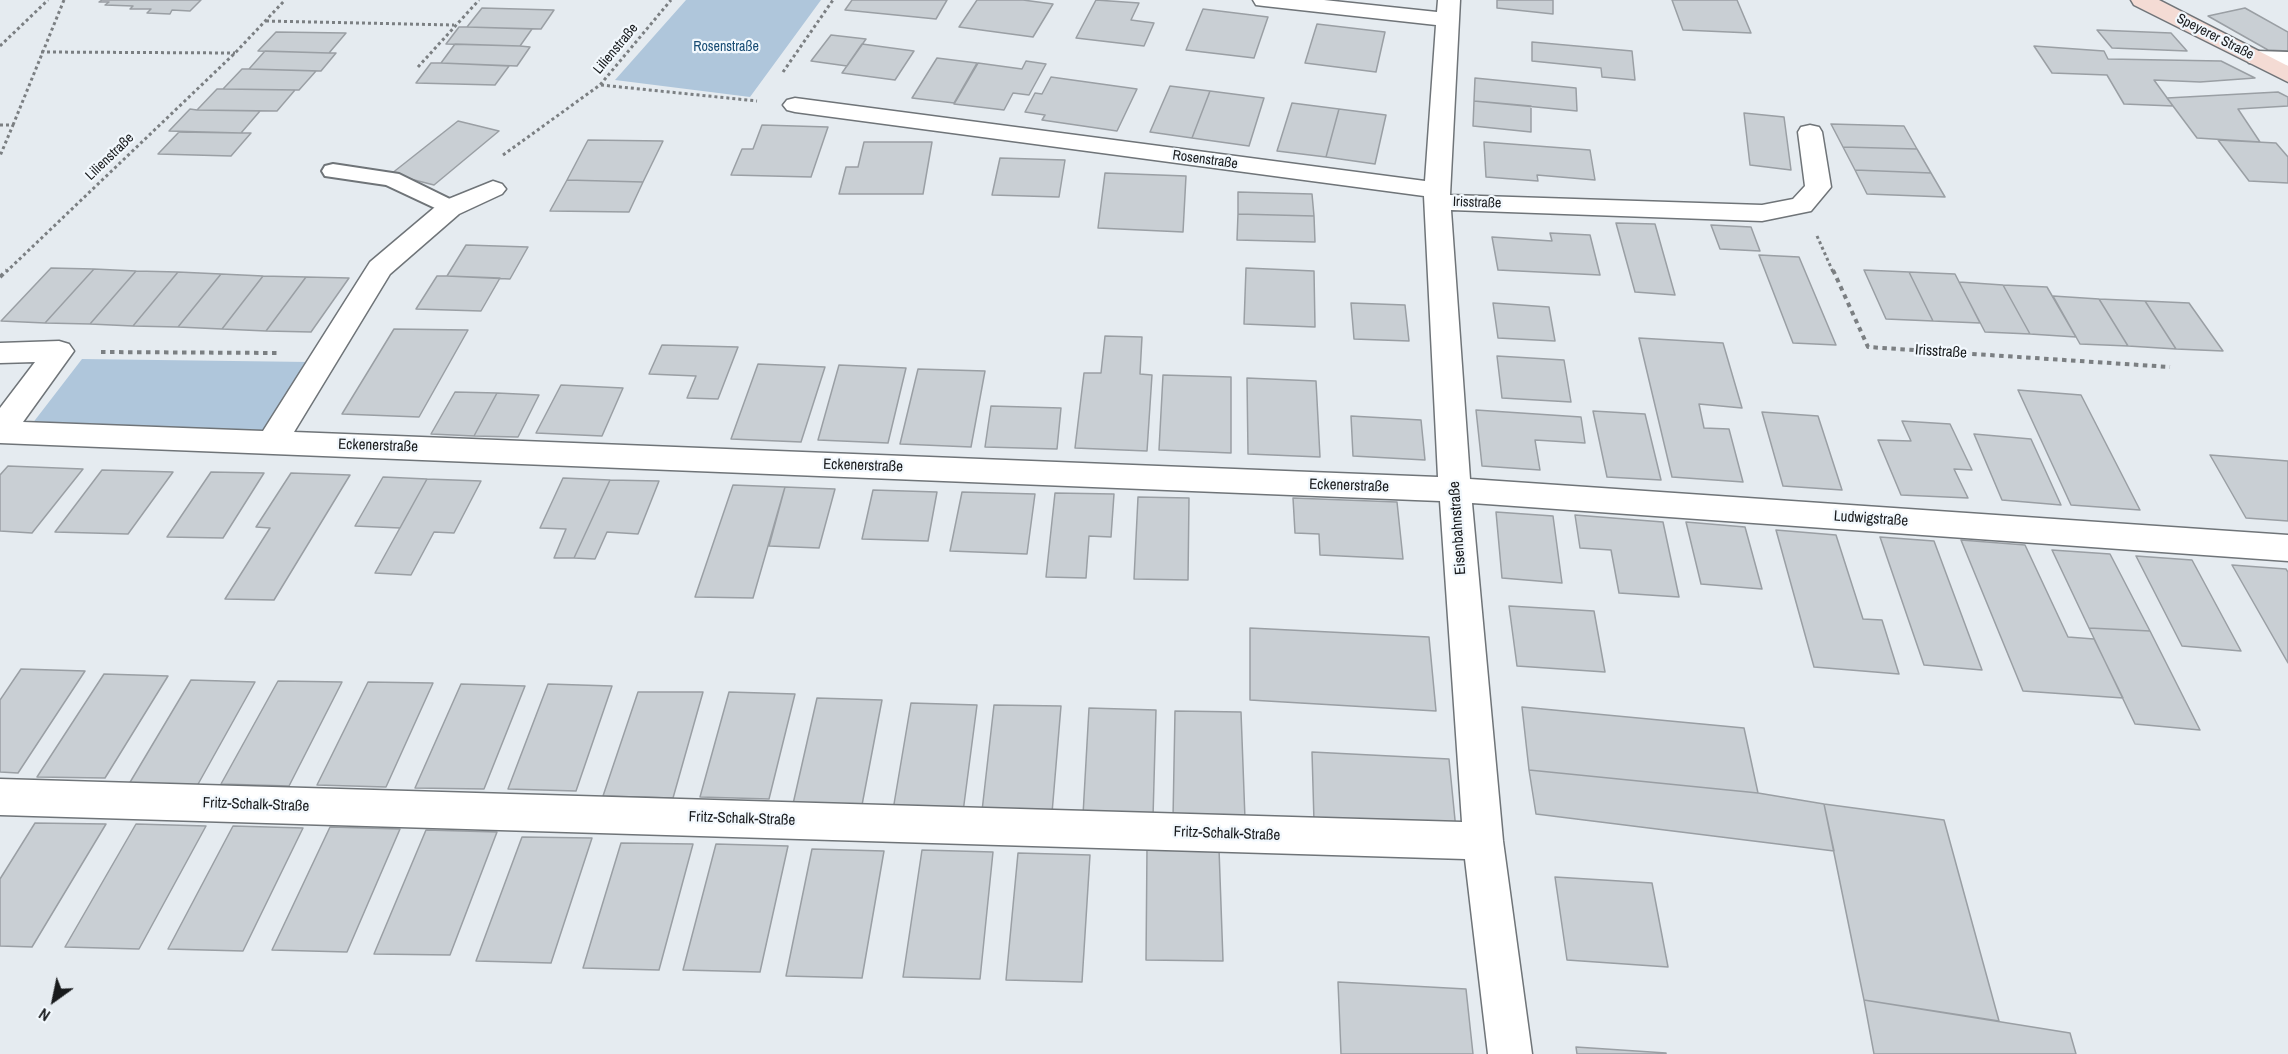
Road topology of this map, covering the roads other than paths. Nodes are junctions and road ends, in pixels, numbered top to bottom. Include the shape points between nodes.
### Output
1 (1264, 0) edge
2 (2142, 0) edge
3 (1448, 10) edge
4 (2257, 58) junction
5 (2288, 59) edge
6 (2288, 75) edge
7 (795, 105) road end
8 (1810, 132) dead end
9 (333, 171) dead end
10 (493, 189) road end
11 (1438, 196) junction
12 (450, 208) junction
13 (0, 352) edge
14 (0, 431) edge
15 (272, 442) junction
16 (1455, 490) junction
17 (2288, 548) edge
18 (0, 797) edge
19 (1483, 841) junction
20 (1510, 1054) edge

1 - 3 street
2 - 4 main road, Speyerer Straße
3 - 11 street, Eisenbahnstraße
4 - 5 street
4 - 6 main road, Speyerer Straße
7 - 11 street, Rosenstraße
8 - 11 street, Irisstraße via 1818,187 1802,206 1762,213
9 - 12 lane via 391,179
10 - 12 street
11 - 16 street, Eisenbahnstraße
12 - 15 street via 380,268
13 - 14 street via 59,351
14 - 15 street, Eckenerstraße
15 - 16 street, Eckenerstraße
16 - 17 street, Ludwigstraße
16 - 19 street, Eisenbahnstraße
18 - 19 street, Fritz-Schalk-Straße
19 - 20 street, Eisenbahnstraße

